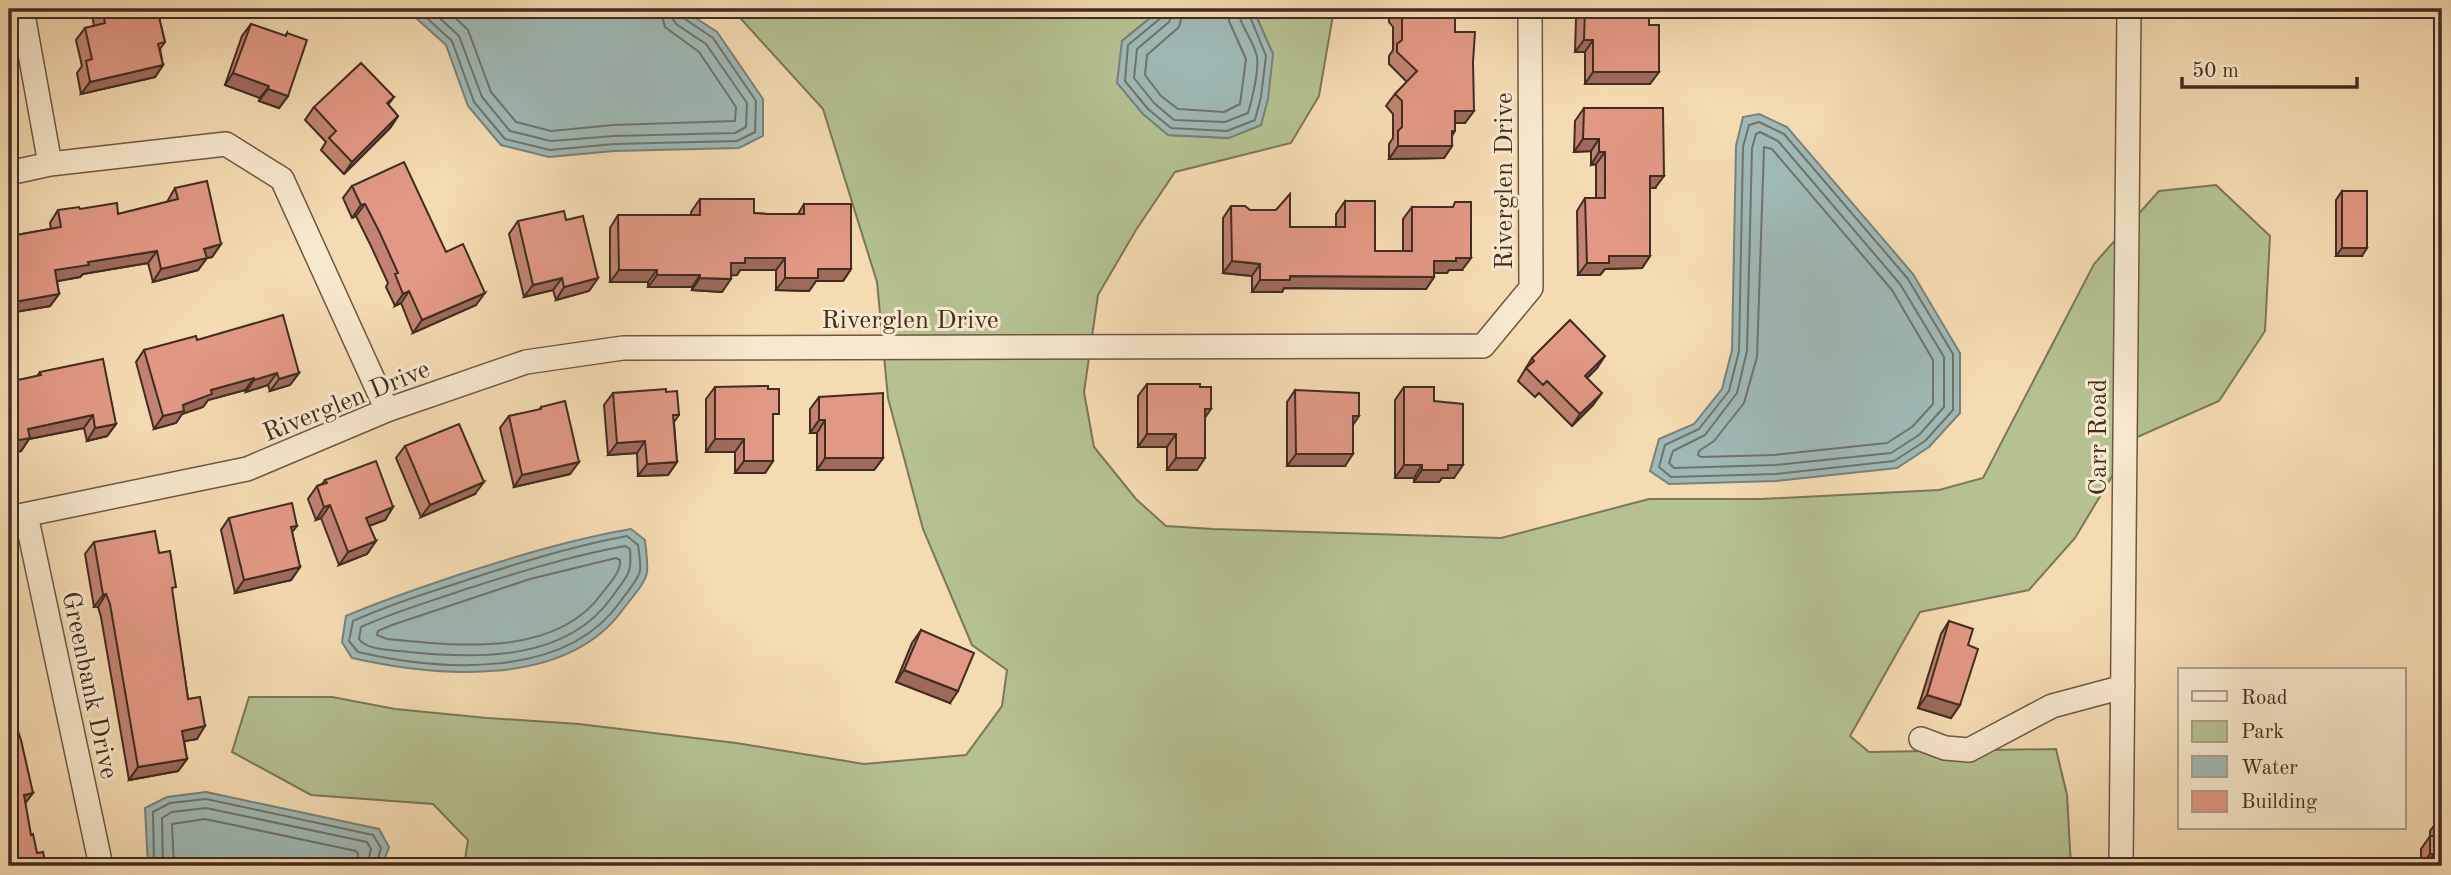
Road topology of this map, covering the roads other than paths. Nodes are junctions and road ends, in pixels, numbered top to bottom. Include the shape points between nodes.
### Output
1 (22, 9) edge
2 (1530, 9) edge
3 (2129, 9) edge
4 (50, 164) junction
5 (9, 173) edge
6 (387, 410) junction
7 (17, 517) edge
8 (2123, 687) junction
9 (1921, 739) dead end
10 (102, 866) edge
11 (2121, 866) edge

1 - 4 street
2 - 6 street, Riverglen Drive via 1531,288 1483,346 623,348 526,362
3 - 8 street, Carr Road
4 - 5 street
4 - 6 street via 226,144 282,178
6 - 7 street, Riverglen Drive via 247,470
7 - 10 street, Greenbank Drive
8 - 9 street via 2052,706 1969,750
8 - 11 street, Carr Road

